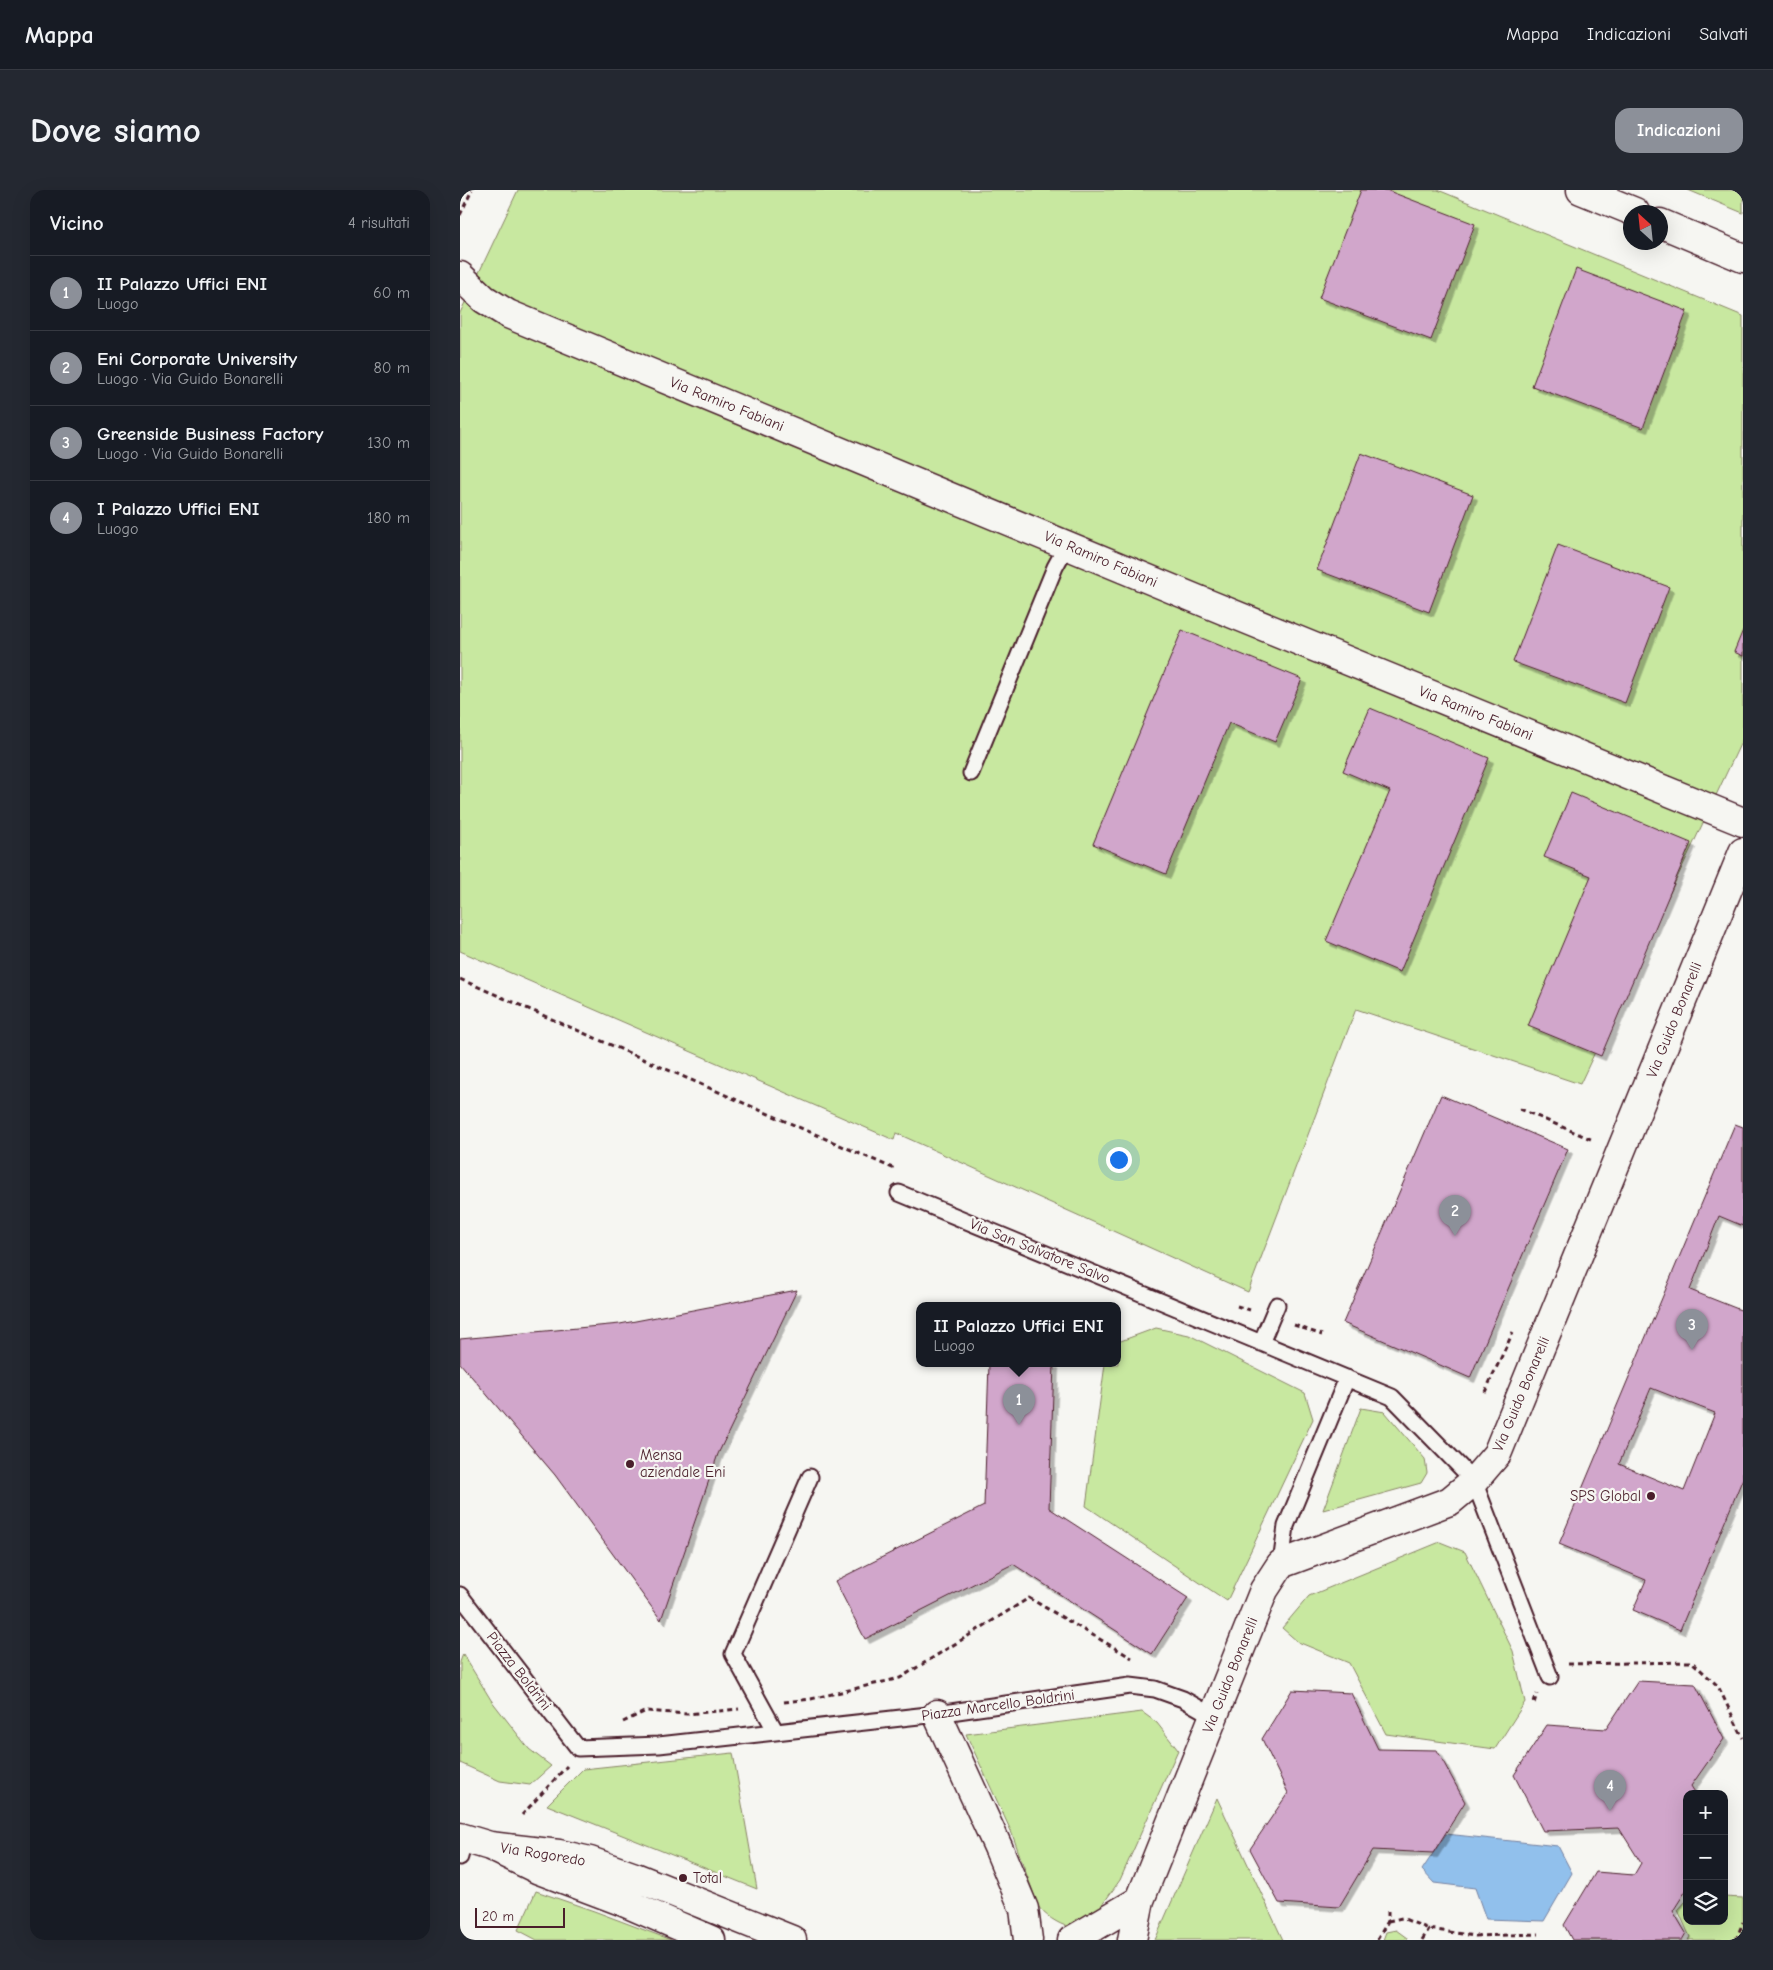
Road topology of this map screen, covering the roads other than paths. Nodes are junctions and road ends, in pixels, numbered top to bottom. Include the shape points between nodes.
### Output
1 (1581, 190) edge
2 (1623, 207) edge
3 (1668, 226) edge
4 (1743, 258) edge
5 (462, 280) edge
6 (1067, 545) junction
7 (971, 772) dead end
8 (1743, 822) edge
9 (1743, 852) edge
10 (899, 1193) dead end
11 (1274, 1311) road end
12 (1261, 1343) junction
13 (1347, 1378) junction
14 (810, 1477) dead end
15 (1474, 1482) junction
16 (1281, 1564) junction
17 (460, 1595) edge
18 (1550, 1677) road end
19 (937, 1714) junction
20 (1214, 1716) junction
21 (776, 1732) junction
22 (582, 1748) joint
23 (461, 1844) edge
24 (490, 1846) junction
25 (1140, 1900) junction
26 (712, 1940) edge
27 (792, 1940) edge
28 (1028, 1940) edge
29 (1072, 1940) edge
30 (1132, 1940) edge

1 - 2 street
3 - 4 street
5 - 6 street, Via Ramiro Fabiani via 508,314
6 - 7 lane
6 - 8 street, Via Ramiro Fabiani
9 - 15 street, Via Guido Bonarelli via 1498,1454
10 - 12 lane, Via San Salvatore Salvo
11 - 12 lane
12 - 13 lane, Via San Salvatore Salvo
13 - 15 lane, Via San Salvatore Salvo via 1392,1397
13 - 16 lane via 1286,1526
14 - 21 lane via 733,1654
15 - 16 street, Via Guido Bonarelli via 1450,1502
15 - 18 lane
16 - 20 street, Via Guido Bonarelli via 1264,1590
17 - 22 lane, Piazza Boldrini
19 - 20 lane, Piazza Marcello Boldrini via 1130,1686 1155,1688
19 - 21 lane, Piazza Marcello Boldrini
19 - 28 street via 1024,1910
20 - 25 street, Via Guido Bonarelli
21 - 22 lane, Piazza Marcello Boldrini via 659,1745
23 - 24 street
24 - 26 street, Via Rogoredo via 539,1870
24 - 27 street, Via Rogoredo via 590,1861
25 - 29 street
25 - 30 street, Via Guido Bonarelli

